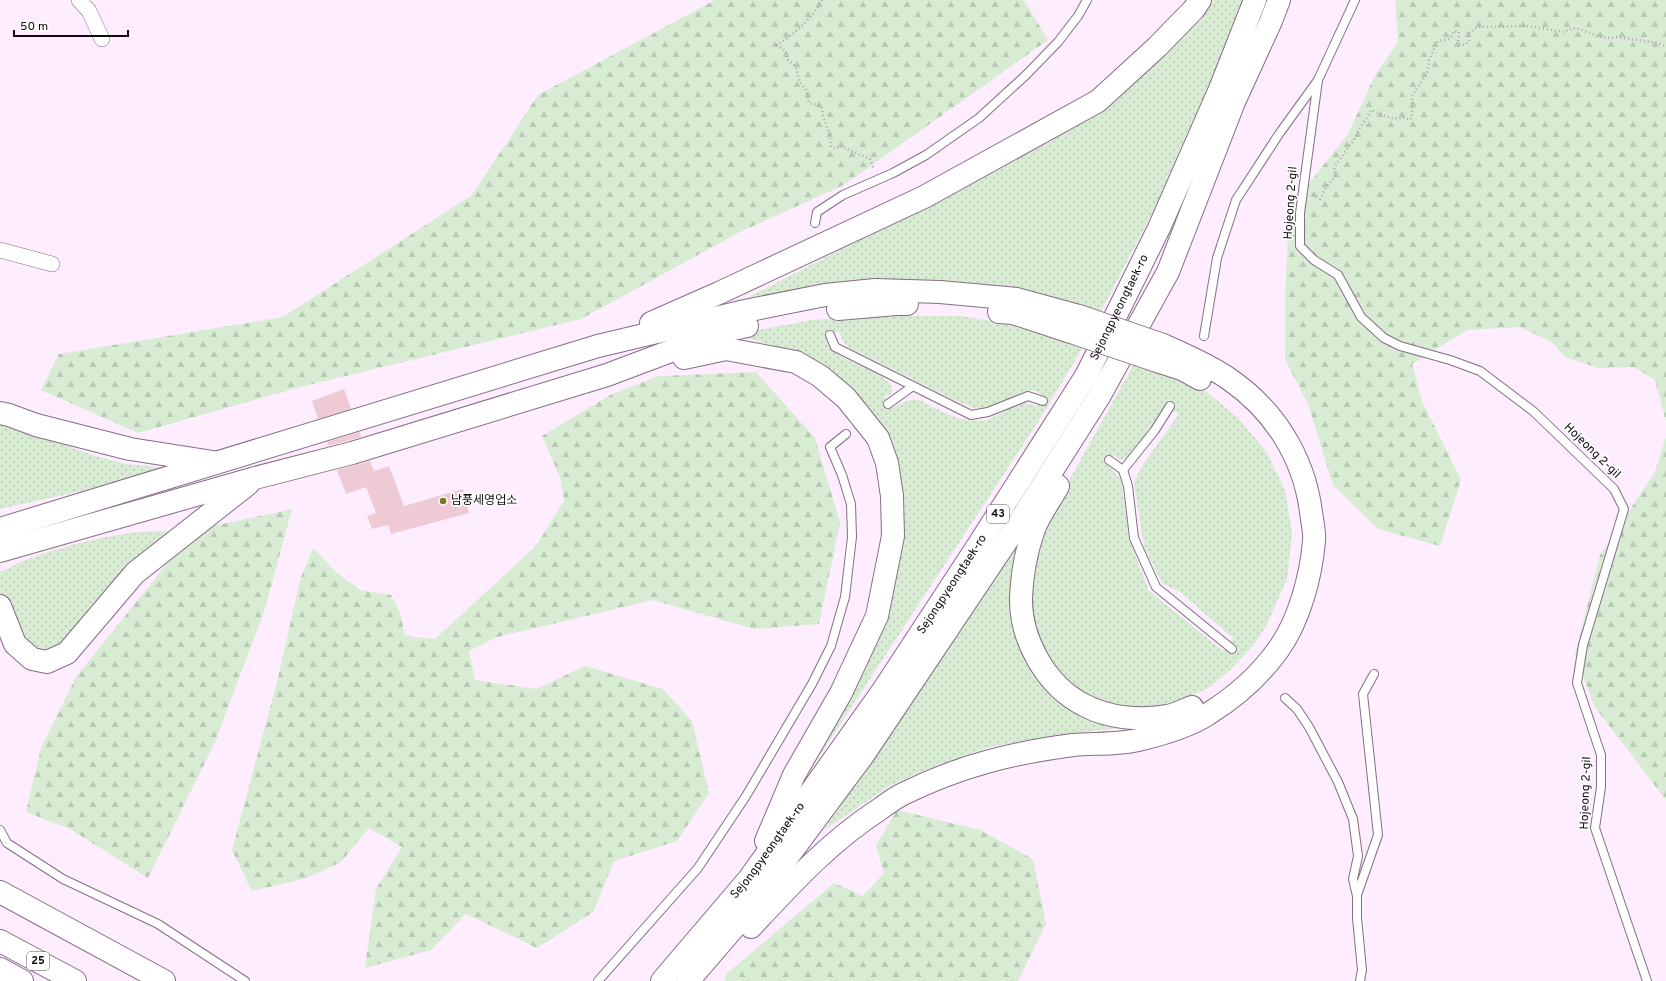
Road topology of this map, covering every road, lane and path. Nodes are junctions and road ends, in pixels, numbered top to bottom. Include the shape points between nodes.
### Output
1 (78, 0) edge
2 (822, 0) edge
3 (1087, 0) edge
4 (1200, 0) edge
5 (1255, 0) edge
6 (1279, 0) edge
7 (1355, 0) edge
8 (102, 39) dead end
9 (1666, 47) edge
10 (1318, 80) junction
11 (879, 179) junction
12 (1303, 186) junction
13 (815, 223) dead end
14 (0, 250) edge
15 (52, 264) dead end
16 (1075, 324) junction
17 (830, 335) dead end
18 (1204, 336) dead end
19 (598, 346) junction
20 (1158, 352) junction
21 (607, 375) junction
22 (913, 386) junction
23 (1100, 395) junction
24 (1042, 401) dead end
25 (888, 404) dead end
26 (1170, 406) dead end
27 (0, 413) edge
28 (846, 434) dead end
29 (1109, 460) dead end
30 (218, 463) junction
31 (1123, 470) junction
32 (256, 478) junction
33 (2, 528) edge
34 (53, 536) junction
35 (0, 551) edge
36 (0, 566) edge
37 (0, 606) edge
38 (1232, 649) dead end
39 (1374, 674) dead end
40 (1285, 698) dead end
41 (0, 830) edge
42 (749, 879) junction
43 (0, 892) edge
44 (1357, 896) junction
45 (0, 941) edge
46 (0, 969) edge
47 (22, 981) edge
48 (75, 981) edge
49 (164, 981) edge
50 (245, 981) edge
51 (598, 981) edge
52 (662, 981) edge
53 (688, 981) edge
54 (698, 981) edge
55 (1360, 981) edge
56 (1647, 981) edge

1 - 8 street via 90,11
2 - 11 path via 818,9 791,36 777,45 786,51 787,59 796,67 799,81 806,90 809,102 821,106 830,133 831,147 844,147 870,159
3 - 11 lane via 1058,42 979,118 926,155
4 - 19 highway via 1157,47 1098,101 924,197 719,294
5 - 42 highway, Sejongpyeongtaek-ro / 43 via 1220,89 1159,228 1086,376 882,692
6 - 23 highway, Sejongpyeongtaek-ro / 43 via 1234,102 1168,272
7 - 10 lane
9 - 12 path via 1658,43 1597,36 1580,29 1573,28 1564,32 1528,26 1478,27 1469,33 1470,42 1464,45 1458,43 1459,32 1454,31 1450,39 1438,41 1428,60 1428,71 1412,96 1412,118 1397,119 1371,110 1335,166 1336,175 1320,199
10 - 12 lane, Hojeong 2-gil
10 - 18 lane via 1236,200 1217,258
11 - 13 lane via 843,195 817,212
12 - 56 lane, Hojeong 2-gil via 1300,246 1314,260 1338,275 1361,316 1384,338 1400,346 1480,371 1533,410 1614,489 1624,509 1583,645 1577,683 1601,755 1601,787 1595,828
14 - 15 street
16 - 19 highway via 1017,299 940,292 875,290 818,297 738,313
16 - 20 highway, bridge
16 - 21 highway via 1013,313 957,307 896,304 818,311 724,331
17 - 22 lane via 835,346
19 - 30 highway
20 - 23 highway via 1232,399 1269,437 1283,462 1295,493 1299,518 1297,568 1292,592 1266,645 1228,686 1202,703 1168,716 1140,718 1109,715 1084,705 1066,693 1046,672 1033,650 1024,626 1021,598 1033,531 1059,484
20 - 54 highway via 1199,361 1254,398 1276,423 1299,463 1310,500 1314,539 1309,573 1297,617 1279,650 1248,684 1207,715 1171,731 1135,741 1074,745 1006,756 958,770 902,794 856,824 808,866 718,963
21 - 32 highway via 352,453
21 - 42 highway via 726,349 796,362 820,376 846,398 878,438 887,464 892,496 893,536 876,616 841,693 794,775
22 - 24 lane via 971,415 988,412 1028,396
22 - 25 lane
23 - 53 highway, Sejongpyeongtaek-ro / 43 via 1020,521 864,754 743,917
26 - 31 lane via 1155,430
27 - 30 highway via 130,449
28 - 51 lane via 830,447 851,504 852,537 845,597 831,646 812,684 746,796 698,868
29 - 31 lane
30 - 33 highway
31 - 38 lane via 1128,486 1134,538 1156,587
32 - 34 highway
32 - 37 highway via 135,574 67,653 46,662 32,659 15,644
34 - 35 highway
34 - 36 highway
39 - 44 lane via 1363,694 1378,835
40 - 44 lane via 1297,709 1309,727 1338,782 1353,820 1358,856 1353,879
41 - 50 lane via 7,842 63,879 158,924
42 - 52 highway, Sejongpyeongtaek-ro / 43
43 - 49 highway
44 - 55 lane via 1362,970
45 - 48 highway, 25
46 - 47 highway, 25

